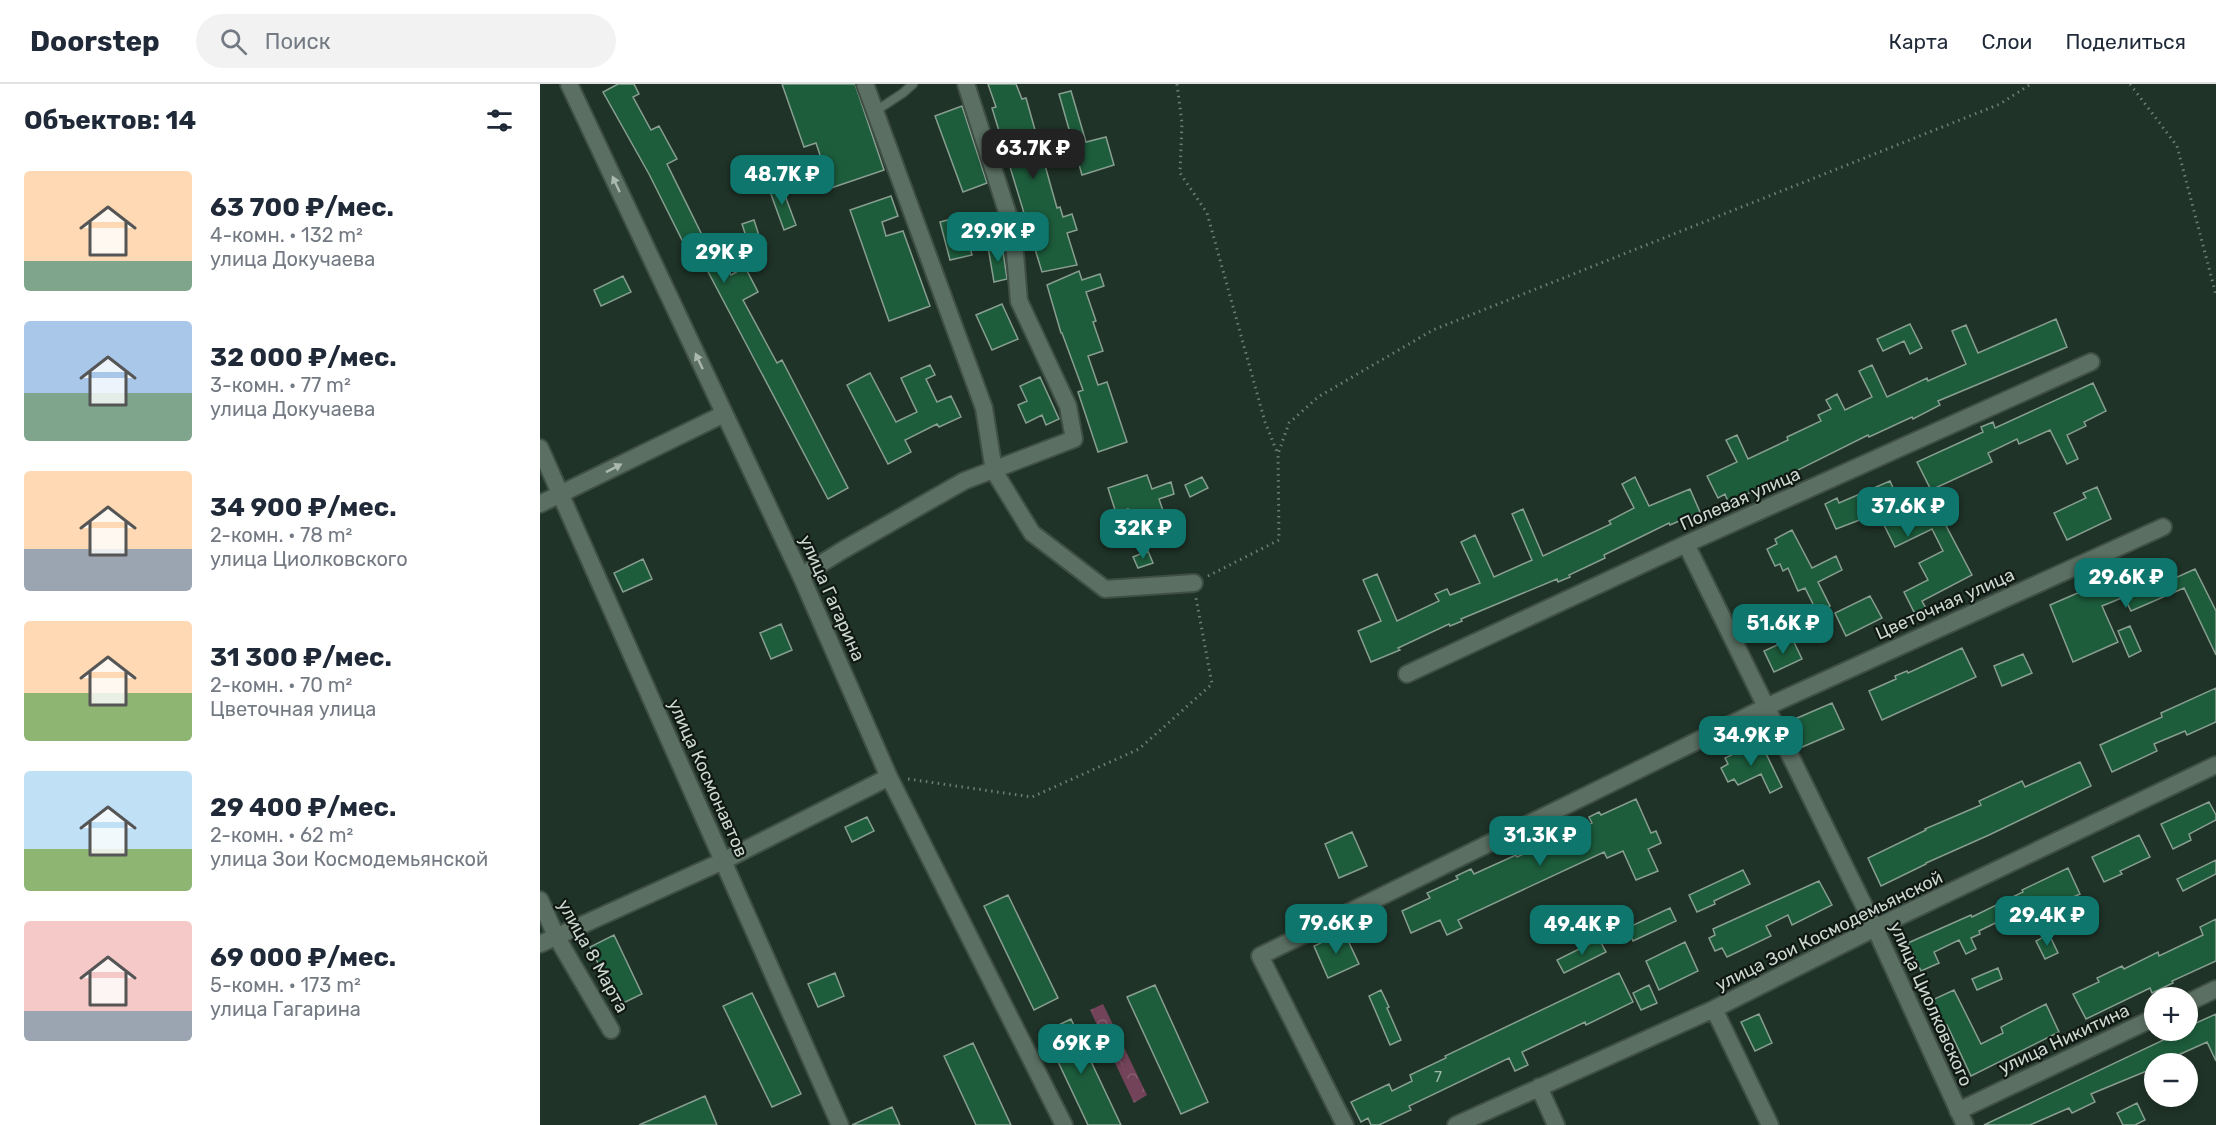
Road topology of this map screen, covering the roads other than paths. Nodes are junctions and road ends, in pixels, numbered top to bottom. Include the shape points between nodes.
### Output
1 (569, 84) edge
2 (865, 84) edge
3 (913, 84) edge
4 (966, 84) edge
5 (874, 112) junction
6 (2091, 362) dead end
7 (724, 414) junction
8 (540, 448) edge
9 (994, 471) junction
10 (562, 495) junction
11 (540, 504) edge
12 (2163, 527) dead end
13 (1686, 544) junction
14 (801, 576) junction
15 (1194, 583) road end
16 (1407, 674) dead end
17 (1766, 707) junction
18 (2216, 765) edge
19 (890, 777) junction
20 (723, 861) junction
21 (540, 900) edge
22 (1875, 928) junction
23 (556, 936) junction
24 (540, 944) edge
25 (2216, 989) edge
26 (2198, 998) edge
27 (1714, 1009) junction
28 (2144, 1023) edge
29 (611, 1030) dead end
30 (1539, 1087) junction
31 (1961, 1118) edge
32 (840, 1125) edge
33 (1064, 1125) edge
34 (1346, 1125) edge
35 (1456, 1125) edge
36 (1556, 1125) edge
37 (1770, 1125) edge

7 -> 1 street, улица Гагарина
2 - 5 street
3 - 5 lane
4 - 9 street via 1013,230 1019,301 1068,406 1074,439
5 - 9 street via 984,408
6 - 13 street, Полевая улица
10 -> 7 street
7 - 14 street, улица Гагарина
8 - 10 street, улица Космонавтов
9 - 14 street via 964,481
9 - 15 street via 1032,533 1105,589
10 - 11 street
10 - 20 street, улица Космонавтов
12 - 17 street, Цветочная улица
13 - 16 street, Полевая улица
13 - 17 street, улица Циолковского
14 - 19 street, улица Гагарина
17 - 22 street, улица Циолковского
17 - 34 street, Цветочная улица via 1260,956
18 - 22 street, улица Зои Космодемьянской
19 - 20 street
19 - 33 street, улица Гагарина
20 - 23 street
20 - 32 street, улица Космонавтов
21 - 23 street, улица 8 Марта
22 - 27 street, улица Зои Космодемьянской
22 - 31 street, улица Циолковского
23 - 24 street
23 - 29 street, улица 8 Марта
25 - 26 street
27 - 30 street, улица Зои Космодемьянской
27 - 37 street
28 - 31 street, улица Никитина
30 - 35 street, улица Зои Космодемьянской
30 - 36 street

